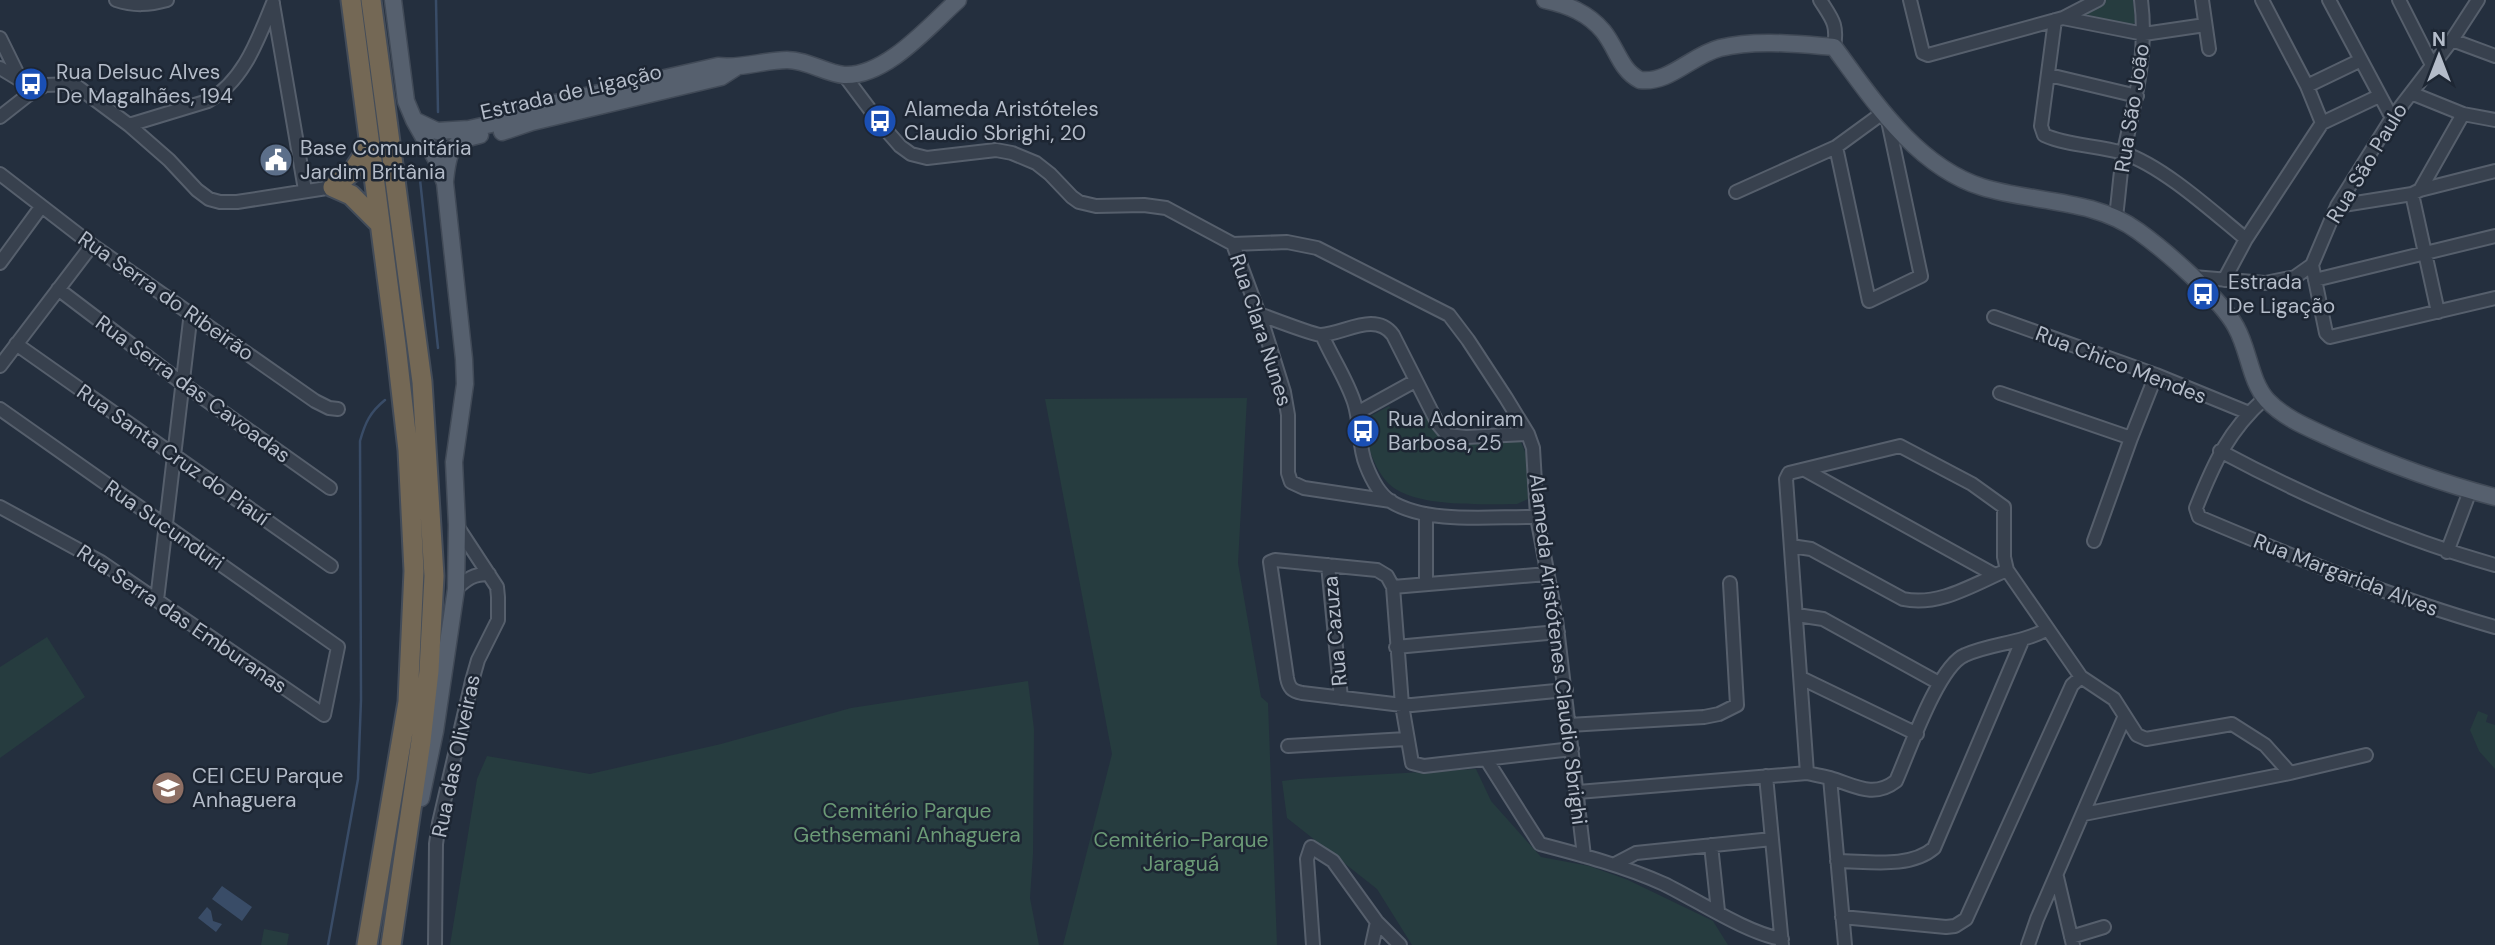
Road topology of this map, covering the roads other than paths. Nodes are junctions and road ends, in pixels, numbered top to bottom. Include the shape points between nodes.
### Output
1 (116, 0) edge
2 (167, 0) edge
3 (351, 0) edge
4 (371, 0) edge
5 (393, 0) edge
6 (958, 0) edge
7 (1545, 0) edge
8 (1820, 0) edge
9 (1910, 0) edge
10 (2098, 0) edge
11 (2141, 0) edge
12 (2202, 0) edge
13 (2262, 0) edge
14 (2329, 0) edge
15 (2399, 0) edge
16 (2478, 0) edge
17 (273, 1) edge
18 (2059, 19) junction
19 (2205, 25) junction
20 (2144, 34) junction
21 (0, 38) edge
22 (2452, 40) junction
23 (1834, 47) junction
24 (2209, 50) dead end
25 (2495, 56) edge
26 (2361, 60) junction
27 (2432, 65) junction
28 (0, 68) edge
29 (735, 68) junction
30 (844, 75) junction
31 (2049, 75) junction
32 (20, 80) junction
33 (2307, 86) junction
34 (2411, 93) junction
35 (28, 94) junction
36 (2137, 96) junction
37 (2379, 96) junction
38 (1885, 114) junction
39 (2463, 114) junction
40 (0, 117) edge
41 (2392, 118) junction
42 (414, 120) junction
43 (2495, 120) edge
44 (2322, 122) junction
45 (129, 125) junction
46 (369, 147) junction
47 (1836, 147) junction
48 (2124, 153) junction
49 (2495, 171) edge
50 (0, 173) edge
51 (445, 183) junction
52 (333, 187) junction
53 (306, 190) junction
54 (1737, 192) dead end
55 (2416, 192) junction
56 (2337, 206) junction
57 (41, 207) junction
58 (2116, 216) junction
59 (380, 224) junction
60 (2495, 236) edge
61 (2246, 239) junction
62 (1233, 244) junction
63 (92, 245) junction
64 (2425, 254) junction
65 (0, 263) edge
66 (2312, 265) junction
67 (2193, 277) junction
68 (2224, 279) junction
69 (2315, 280) junction
70 (58, 289) junction
71 (2495, 298) edge
72 (191, 312) junction
73 (2438, 312) junction
74 (1259, 314) junction
75 (1994, 317) dead end
76 (1322, 335) junction
77 (16, 344) junction
78 (0, 366) edge
79 (2156, 375) junction
80 (1415, 381) junction
81 (182, 383) junction
82 (2000, 393) dead end
83 (2266, 398) junction
84 (338, 409) dead end
85 (0, 410) edge
86 (1357, 413) junction
87 (2249, 413) junction
88 (1528, 434) junction
89 (2131, 438) junction
90 (2220, 452) junction
91 (173, 455) junction
92 (1805, 470) junction
93 (330, 488) dead end
94 (2470, 491) junction
95 (2495, 497) edge
96 (1391, 501) junction
97 (0, 508) edge
98 (1426, 514) junction
99 (1537, 517) junction
100 (457, 525) junction
101 (165, 526) junction
102 (2094, 541) dead end
103 (1791, 546) junction
104 (2447, 552) junction
105 (1328, 565) junction
106 (2495, 565) edge
107 (331, 566) dead end
108 (2001, 573) junction
109 (489, 574) junction
110 (1547, 574) junction
111 (1426, 583) junction
112 (1730, 583) dead end
113 (1392, 587) junction
114 (456, 590) junction
115 (157, 600) junction
116 (1797, 615) junction
117 (2495, 627) edge
118 (2048, 629) junction
119 (1558, 632) junction
120 (2022, 641) junction
121 (1396, 648) junction
122 (2081, 677) junction
123 (1801, 678) junction
124 (1939, 683) junction
125 (1566, 690) junction
126 (1341, 698) junction
127 (1402, 705) junction
128 (324, 715) joint
129 (2124, 718) junction
130 (1569, 724) junction
131 (1917, 734) junction
132 (1406, 739) junction
133 (1288, 747) dead end
134 (1572, 749) junction
135 (2366, 755) dead end
136 (1486, 759) junction
137 (1807, 773) junction
138 (2290, 773) junction
139 (1766, 776) junction
140 (1830, 778) junction
141 (1578, 792) junction
142 (2084, 814) junction
143 (1772, 839) junction
144 (1711, 845) junction
145 (1584, 856) junction
146 (1837, 861) junction
147 (1615, 864) junction
148 (2057, 877) junction
149 (400, 893) junction
150 (1718, 911) junction
151 (1842, 917) junction
152 (1377, 922) junction
153 (2104, 927) dead end
154 (2072, 941) edge
155 (1782, 942) edge
156 (367, 945) edge
157 (391, 945) edge
158 (435, 945) edge
159 (1313, 945) edge
160 (1372, 945) edge
161 (1400, 945) edge
162 (1844, 945) edge
163 (2028, 945) edge

1 - 2 street via 150,5
3 - 46 highway
4 - 149 highway via 422,382 434,576 428,682
5 - 42 main road via 406,101
6 - 30 main road, Estrada de Ligação via 885,63 871,71
7 - 23 main road via 1576,9 1592,20 1605,33 1623,66 1640,80 1658,79 1721,48 1773,43
8 - 23 street via 1835,24
9 - 18 street via 1926,55
10 - 18 street
11 - 20 street, Rua São João
12 - 19 street
13 - 33 street
14 - 26 street
15 - 27 street
16 - 22 street, Rua São Paulo
17 - 45 street via 239,74 219,95
17 - 53 street
18 - 20 street
18 - 31 street
19 - 20 street
19 - 24 street
20 - 36 street, Rua São João
21 - 32 street
22 - 25 street
22 - 27 street, Rua São Paulo
23 - 38 main road
26 - 33 street
26 - 37 street
27 - 34 street, Rua São Paulo
28 - 32 street
29 - 30 main road, Estrada de Ligação via 787,60
29 - 42 main road, Estrada de Ligação via 718,66 542,106 469,129 437,131
29 - 51 main road, Estrada de Ligação via 721,77 462,140 449,155
30 - 62 street via 911,155 927,158 996,149 1012,153 1037,163 1079,202 1166,208
31 - 36 street
31 - 48 street via 2041,126 2044,135
32 - 35 street
33 - 44 street
34 - 39 street
34 - 41 street, Rua São Paulo
35 - 40 street
35 - 45 street via 45,85 74,84
36 - 48 street, Rua São João
37 - 41 street
37 - 44 street
38 - 47 street
38 - 47 street via 1921,275 1869,301
38 - 58 main road via 1939,166 1965,180
39 - 43 street
39 - 55 street
41 - 56 street, Rua São Paulo
42 - 51 main road
44 - 61 street
45 - 53 street via 209,199 237,202
46 - 52 highway via 352,172
46 - 59 highway
47 - 54 street
48 - 58 street, Rua São João
48 - 61 street via 2169,179
49 - 55 street
50 - 57 street, Rua Serra do Ribeirão
51 - 100 main road via 465,384 454,462
52 - 53 street
52 - 59 highway via 351,195
55 - 56 street
55 - 64 street
56 - 66 street, Rua São Paulo
57 - 63 street, Rua Serra do Ribeirão
57 - 65 street
58 - 67 main road
59 - 156 highway via 408,450 414,570 408,702
60 - 64 street
61 - 68 street
62 - 74 street, Rua Clara Nunes
62 - 88 street, Alameda Aristótenes Claudio Sbrighi via 1287,242 1317,248 1449,315
63 - 70 street
63 - 72 street, Rua Serra do Ribeirão
64 - 69 street
64 - 73 street
66 - 68 street via 2283,281
66 - 69 street
67 - 68 street
67 - 83 main road via 2234,324
69 - 73 street via 2328,337
70 - 77 street
70 - 81 street, Rua Serra das Cavoadas
71 - 73 street
72 - 81 street
72 - 84 street, Rua Serra do Ribeirão via 316,401
74 - 76 street
74 - 96 street, Rua Clara Nunes via 1286,402 1291,482
75 - 79 street, Rua Chico Mendes
76 - 80 street via 1373,324 1384,326
76 - 86 street
77 - 78 street
77 - 91 street, Rua Santa Cruz do Piauí
79 - 87 street, Rua Chico Mendes
79 - 89 street
80 - 86 street
80 - 88 street via 1447,435
81 - 91 street
81 - 93 street, Rua Serra das Cavoadas
82 - 89 street
83 - 87 street
83 - 94 main road via 2297,422 2371,456
85 - 101 street, Rua Sucunduri
86 - 96 street via 1365,462
87 - 90 street
88 - 99 street, Alameda Aristótenes Claudio Sbrighi
89 - 102 street
90 - 104 street via 2334,508
90 - 117 street, Rua Margarida Alves via 2196,508 2199,517 2405,599
91 - 101 street
91 - 107 street, Rua Santa Cruz do Piauí
92 - 103 street via 1789,473 1786,480
92 - 108 street
92 - 108 street via 1900,446 1972,484 2004,507
94 - 95 main road
94 - 104 street
96 - 98 street
97 - 115 street, Rua Serra das Emburanas via 101,562
98 - 99 street
98 - 111 street
99 - 110 street, Alameda Aristótenes Claudio Sbrighi
100 - 109 street, Rua das Oliveiras
100 - 114 main road
101 - 115 street
101 - 128 street, Rua Sucunduri via 338,647
103 - 108 street via 1811,549 1903,599 1940,599
103 - 116 street
104 - 106 street
105 - 113 street via 1381,571
105 - 126 street, Rua Cazuza
105 - 126 street via 1273,560 1270,565 1288,684 1294,691
108 - 118 street
109 - 114 street via 477,574
109 - 158 street, Rua das Oliveiras via 498,597 498,620 478,660 439,823
110 - 111 street
110 - 119 street, Alameda Aristótenes Claudio Sbrighi
111 - 113 street
112 - 130 street via 1737,705 1704,717
113 - 121 street
114 - 149 main road via 435,731
115 - 128 street, Rua Serra das Emburanas
116 - 123 street
116 - 124 street via 1823,619
118 - 120 street
118 - 122 street
119 - 121 street
119 - 125 street, Alameda Aristótenes Claudio Sbrighi
120 - 124 street via 1965,655
120 - 146 street via 1934,848 1908,861
121 - 127 street
122 - 129 street via 2114,699
122 - 151 street via 2072,685 1966,919 1946,927
123 - 131 street
123 - 137 street
124 - 131 street
125 - 127 street
125 - 130 street, Alameda Aristótenes Claudio Sbrighi
126 - 127 street
127 - 132 street
129 - 138 street via 2146,739 2232,724 2266,745
129 - 142 street
130 - 134 street, Alameda Aristótenes Claudio Sbrighi
131 - 140 street via 1896,781 1886,787 1862,790
132 - 133 street
132 - 136 street via 1412,763 1424,766
134 - 136 street
134 - 141 street, Alameda Aristótenes Claudio Sbrighi
135 - 138 street
136 - 145 street via 1540,844
137 - 139 street
137 - 140 street
138 - 142 street
139 - 141 street
139 - 143 street
140 - 146 street
141 - 145 street, Alameda Aristótenes Claudio Sbrighi
142 - 148 street
143 - 144 street
143 - 155 street
144 - 147 street via 1636,853
144 - 150 street
145 - 147 street
146 - 151 street
147 - 150 street
148 - 154 street
148 - 163 street
149 - 157 highway
150 - 155 street
151 - 162 street
152 - 159 street via 1333,861 1311,847 1307,859
152 - 160 street
152 - 161 street
153 - 154 street

